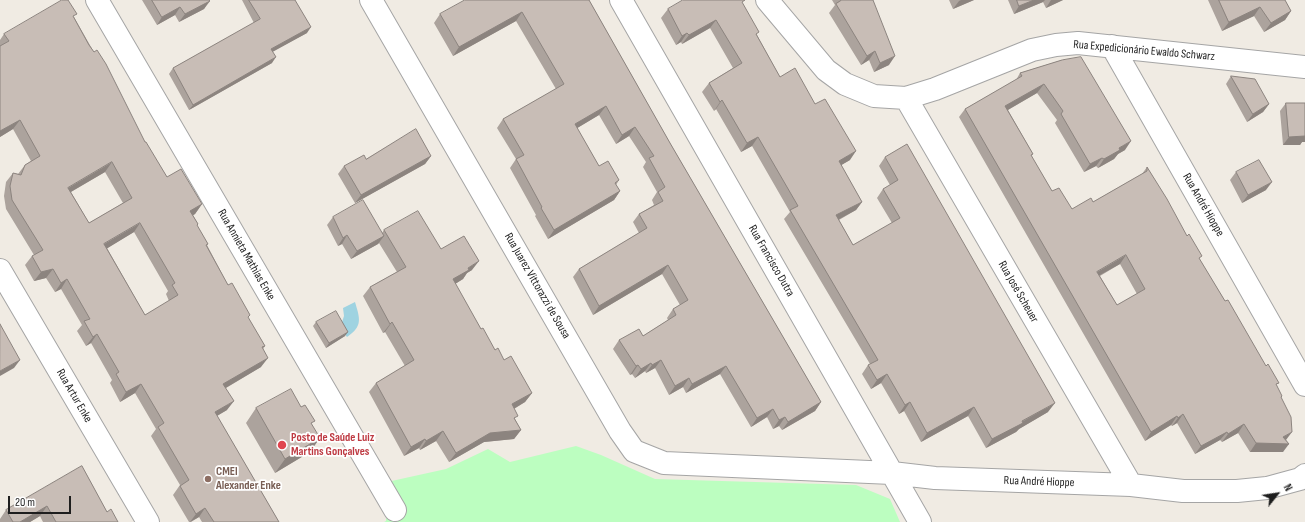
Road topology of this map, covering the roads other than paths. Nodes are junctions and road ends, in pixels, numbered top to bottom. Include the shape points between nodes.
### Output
1 (97, 0) edge
2 (371, 0) edge
3 (621, 0) edge
4 (768, 0) edge
5 (1112, 46) junction
6 (1305, 67) edge
7 (906, 98) junction
8 (0, 270) edge
9 (1305, 385) edge
10 (771, 468) joint
11 (892, 473) junction
12 (1305, 475) edge
13 (1131, 484) junction
14 (395, 510) dead end
15 (148, 522) edge
16 (920, 522) edge

1 - 14 street, Rua Annieta Mathias Enke
2 - 10 street, Rua Juarez Vittorazzi de Sousa via 634,451 664,463
3 - 11 street, Rua Francisco Dutra
4 - 7 street, Rua Expedicionário Ewaldo Schwarz via 826,70 845,84 874,96
5 - 6 street, Rua Expedicionário Ewaldo Schwarz
5 - 7 street, Rua Expedicionário Ewaldo Schwarz via 1078,43 1032,50
5 - 9 street, Rua André Hioppe
7 - 13 street, Rua José Scheuer
8 - 15 street, Rua Artur Enke
10 - 11 street, Rua André Hioppe
11 - 13 street, Rua André Hioppe via 936,478
11 - 16 street, Rua Francisco Dutra
12 - 13 street, Rua André Hioppe via 1300,479 1267,488 1237,491 1183,491

